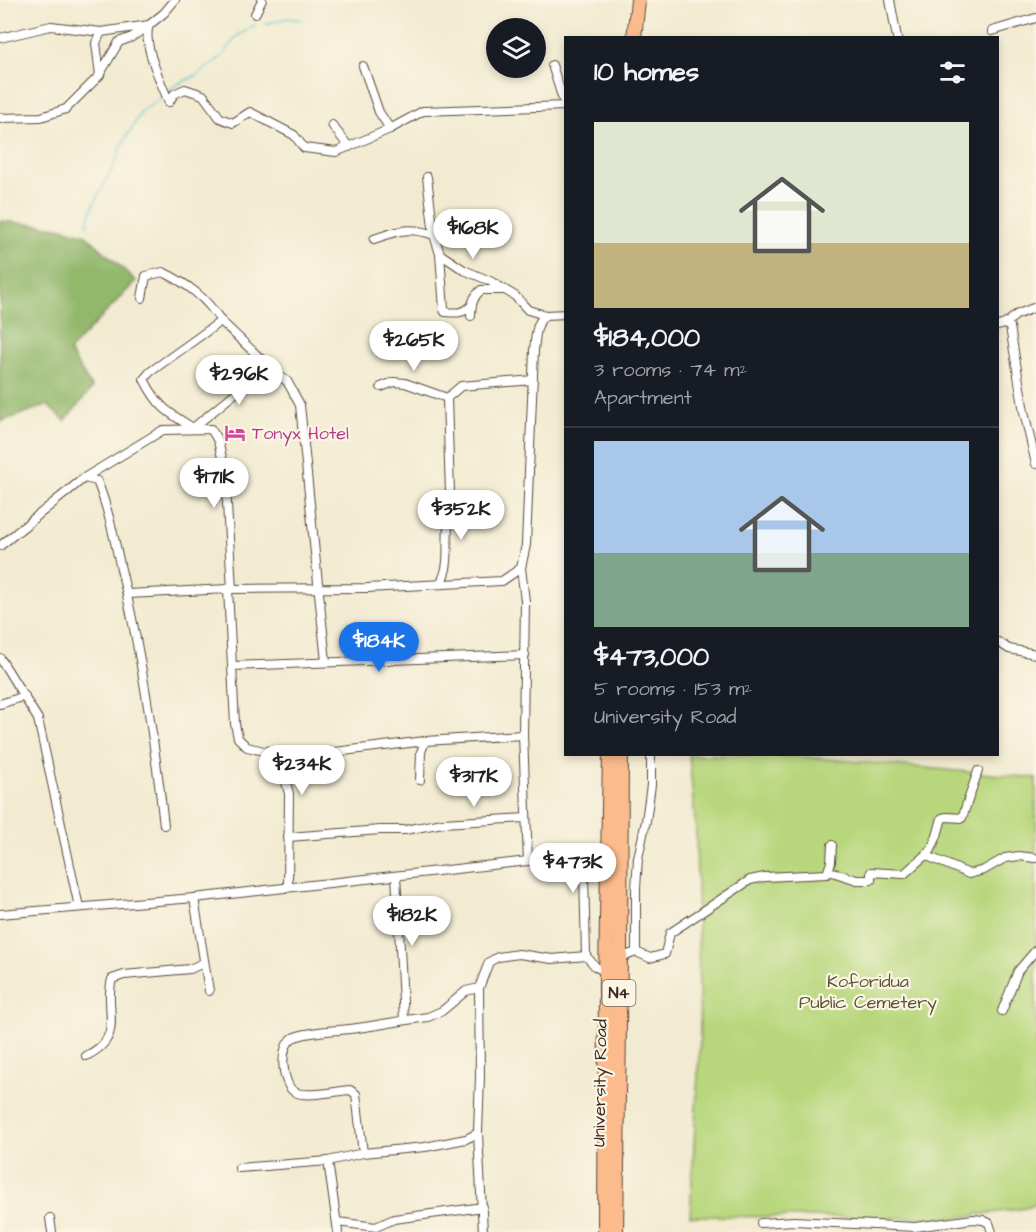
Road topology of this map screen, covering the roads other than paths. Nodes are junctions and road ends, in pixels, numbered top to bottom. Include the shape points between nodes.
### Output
1 (175, 0) edge
2 (262, 0) edge
3 (629, 0) edge
4 (638, 0) edge
5 (890, 0) edge
6 (255, 14) dead end
7 (1036, 18) edge
8 (149, 25) junction
9 (992, 31) dead end
10 (100, 32) junction
11 (625, 36) edge
12 (634, 36) edge
13 (897, 36) edge
14 (0, 38) edge
15 (552, 65) dead end
16 (363, 66) dead end
17 (100, 73) junction
18 (564, 103) edge
19 (564, 106) edge
20 (0, 118) edge
21 (332, 124) dead end
22 (390, 129) junction
23 (349, 147) junction
24 (427, 177) dead end
25 (434, 235) junction
26 (374, 239) dead end
27 (440, 254) junction
28 (490, 281) junction
29 (481, 290) junction
30 (506, 290) junction
31 (142, 298) dead end
32 (471, 306) junction
33 (1036, 307) edge
34 (564, 314) edge
35 (545, 315) junction
36 (471, 316) dead end
37 (221, 321) junction
38 (1001, 325) edge
39 (268, 366) junction
40 (533, 380) junction
41 (381, 387) dead end
42 (447, 398) junction
43 (194, 428) junction
44 (1036, 464) edge
45 (84, 478) junction
46 (0, 546) edge
47 (521, 568) junction
48 (440, 584) junction
49 (318, 587) junction
50 (230, 589) junction
51 (128, 594) junction
52 (999, 643) edge
53 (1036, 654) edge
54 (525, 655) junction
55 (0, 658) edge
56 (326, 662) junction
57 (232, 666) junction
58 (25, 696) junction
59 (0, 704) edge
60 (523, 735) junction
61 (424, 741) junction
62 (286, 752) junction
63 (610, 756) edge
64 (621, 756) edge
65 (651, 756) edge
66 (978, 771) dead end
67 (420, 780) dead end
68 (526, 818) junction
69 (164, 825) dead end
70 (288, 837) junction
71 (832, 845) dead end
72 (926, 855) junction
73 (1035, 858) edge
74 (528, 861) junction
75 (829, 871) junction
76 (396, 876) junction
77 (288, 886) junction
78 (194, 898) junction
79 (79, 907) junction
80 (0, 914) edge
81 (1036, 950) edge
82 (636, 952) junction
83 (586, 956) junction
84 (620, 958) junction
85 (203, 963) junction
86 (606, 973) junction
87 (479, 988) junction
88 (209, 991) dead end
89 (1002, 1011) dead end
90 (404, 1020) junction
91 (86, 1056) dead end
92 (478, 1133) junction
93 (363, 1154) junction
94 (328, 1161) junction
95 (239, 1168) dead end
96 (483, 1207) junction
97 (50, 1218) dead end
98 (337, 1222) junction
99 (761, 1223) dead end
100 (851, 1228) edge
101 (915, 1230) edge
102 (52, 1232) edge
103 (338, 1232) edge
104 (483, 1232) edge
105 (605, 1232) edge
106 (616, 1232) edge
107 (992, 1232) edge

1 - 8 street
2 - 6 street
3 - 11 highway
4 - 12 highway
5 - 13 street
7 - 9 street
8 - 10 street
8 - 17 street via 119,42
8 - 23 street via 154,66 169,102 174,94 185,89 203,95 220,118 232,123 250,112 294,135 304,148 329,152
10 - 14 street via 51,26
10 - 17 street via 96,43
15 - 18 street
16 - 22 street via 379,112
17 - 20 street via 66,109 41,117
19 - 22 street via 423,111
21 - 23 street
22 - 23 street
24 - 25 street
25 - 26 street via 406,229
25 - 27 street
27 - 28 street
27 - 32 street via 444,310 457,313
28 - 29 street
28 - 30 street
29 - 30 street
29 - 32 street
30 - 35 street via 528,310
31 - 37 street via 146,276 163,272 193,288
32 - 36 street
33 - 38 street
34 - 35 street
35 - 40 street via 538,323
37 - 39 street
37 - 43 street via 144,379 155,400
38 - 44 street via 1010,327
39 - 43 street
39 - 49 street via 287,381 302,416
40 - 42 street via 461,386
40 - 47 street via 526,545
41 - 42 street via 405,383
42 - 48 street via 453,503 448,526 449,561
43 - 45 street via 163,430
43 - 50 street via 211,429 219,441 225,470
45 - 46 street
45 - 51 street via 98,481
47 - 48 street via 502,581
47 - 54 street
48 - 49 street
49 - 50 street
49 - 56 street
50 - 51 street
50 - 57 street
51 - 69 street via 153,730
52 - 53 street via 1009,649
54 - 56 street
54 - 60 street
55 - 58 street
56 - 57 street
57 - 62 street via 238,738 247,747
58 - 59 street
58 - 79 street via 38,718
60 - 61 street
60 - 68 street
61 - 62 street via 334,752
61 - 67 street
62 - 70 street via 282,765 289,794
63 - 86 highway, University Road / N4
64 - 84 highway, University Road / N4
65 - 82 street via 651,785 638,858
66 - 72 street via 962,818 942,819
68 - 70 street
68 - 74 street
70 - 77 street
71 - 75 street
72 - 73 street via 969,874 981,872 1005,858
72 - 75 street via 904,874 871,872 871,880
74 - 76 street
74 - 83 street via 566,858 584,873
75 - 82 street via 750,880 670,933 665,954 650,958
76 - 77 street
76 - 90 street
77 - 78 street
78 - 79 street
78 - 85 street
79 - 80 street
81 - 89 street via 1018,970
82 - 84 street
83 - 86 street
83 - 87 street via 498,957 489,962
84 - 106 highway, University Road / N4
85 - 88 street
85 - 91 street via 190,969 112,979 110,1029 105,1043
86 - 105 highway, University Road / N4
87 - 90 street via 466,991 428,1017
87 - 92 street
90 - 93 street via 295,1037 283,1048 286,1084 292,1091 300,1095 350,1090 356,1094
92 - 93 street via 425,1147
92 - 96 street
93 - 94 street
94 - 95 street
94 - 98 street
96 - 98 street via 394,1219 376,1227
96 - 104 street
97 - 102 street
98 - 103 street
99 - 100 street via 794,1221
100 - 101 street
101 - 107 street via 973,1219 989,1223

